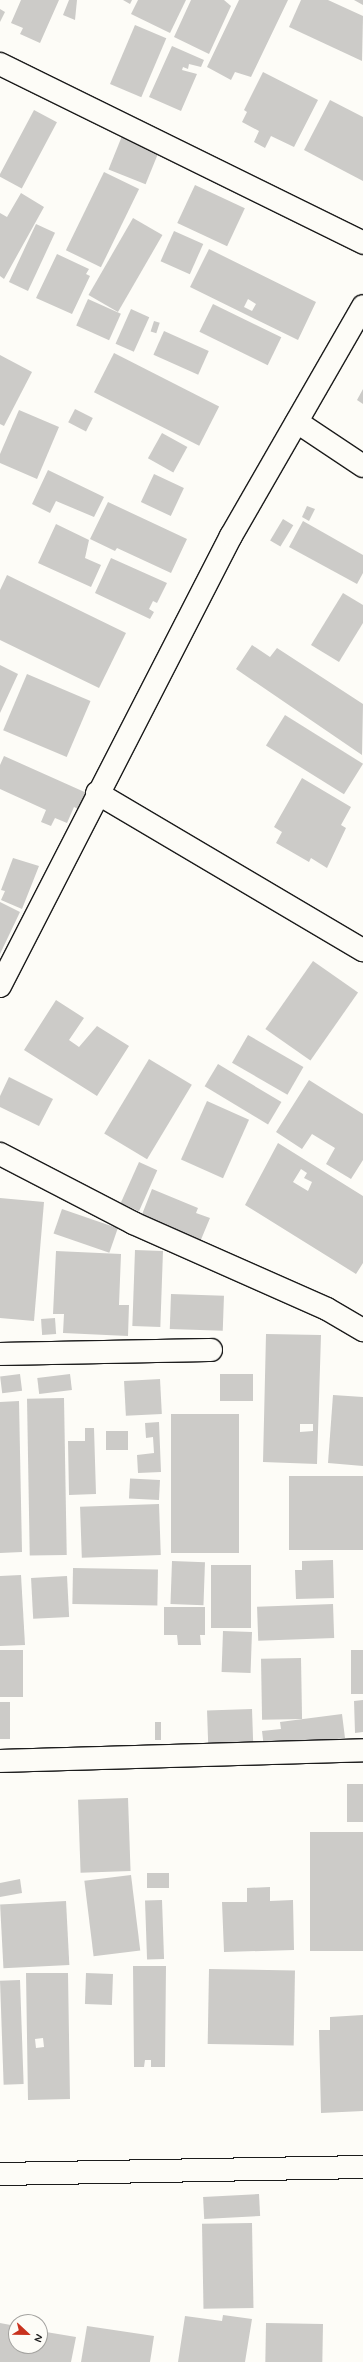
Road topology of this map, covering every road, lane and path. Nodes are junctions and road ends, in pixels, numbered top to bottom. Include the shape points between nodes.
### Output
1 (0, 64) edge
2 (363, 243) edge
3 (363, 306) edge
4 (297, 422) junction
5 (363, 466) edge
6 (97, 793) junction
7 (363, 950) edge
8 (0, 986) edge
9 (0, 1154) edge
10 (363, 1330) edge
11 (211, 1350) dead end
12 (0, 1354) edge
13 (363, 1750) edge
14 (0, 1761) edge
15 (363, 2167) edge
16 (0, 2174) edge

1 - 2 street
3 - 4 street
4 - 5 street
4 - 6 street via 231,536
6 - 7 street
6 - 8 street
9 - 10 street via 133,1223 327,1309
11 - 12 street
13 - 14 street
15 - 16 street

